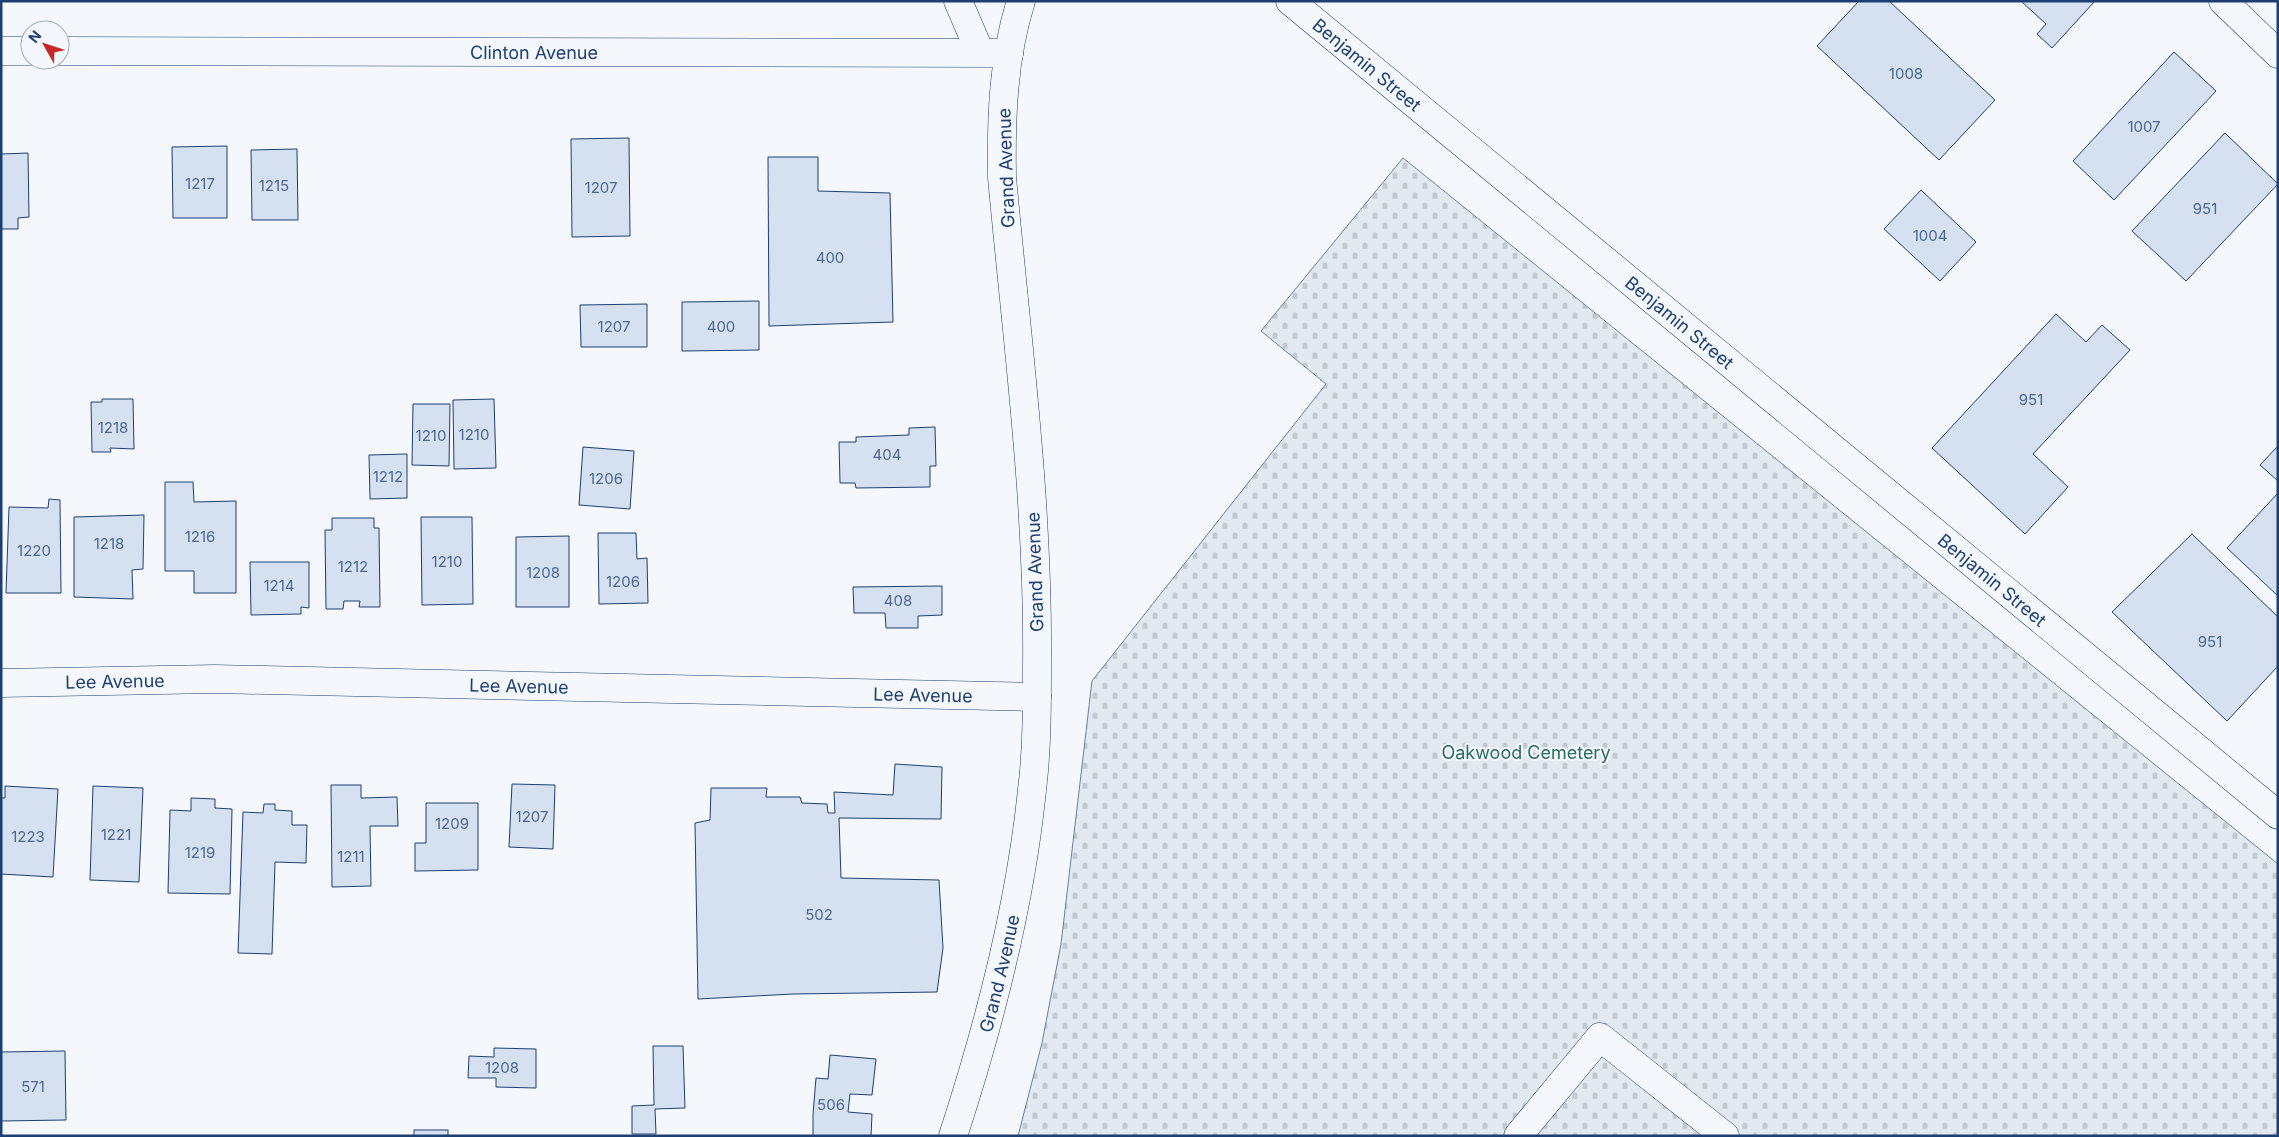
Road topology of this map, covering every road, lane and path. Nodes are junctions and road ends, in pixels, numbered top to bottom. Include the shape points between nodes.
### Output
1 (958, 1) edge
2 (1021, 1) edge
3 (1290, 1) edge
4 (2223, 1) edge
5 (1, 51) edge
6 (20, 51) edge
7 (70, 51) edge
8 (980, 52) junction
9 (1009, 53) junction
10 (2278, 54) edge
11 (1, 683) edge
12 (1037, 697) junction
13 (2278, 815) edge
14 (953, 1136) edge
15 (1518, 1136) edge
16 (1725, 1136) edge

1 - 8 street
2 - 9 street, Grand Avenue
3 - 13 street, Benjamin Street
4 - 10 street
5 - 6 street
7 - 8 street, Clinton Avenue
8 - 9 street, Clinton Avenue
9 - 12 street, Grand Avenue via 1001,124 1002,178 1032,503 1038,594
11 - 12 street, Lee Avenue via 215,679
12 - 14 street, Grand Avenue via 1033,788 1009,935 987,1024
15 - 16 street via 1600,1037

